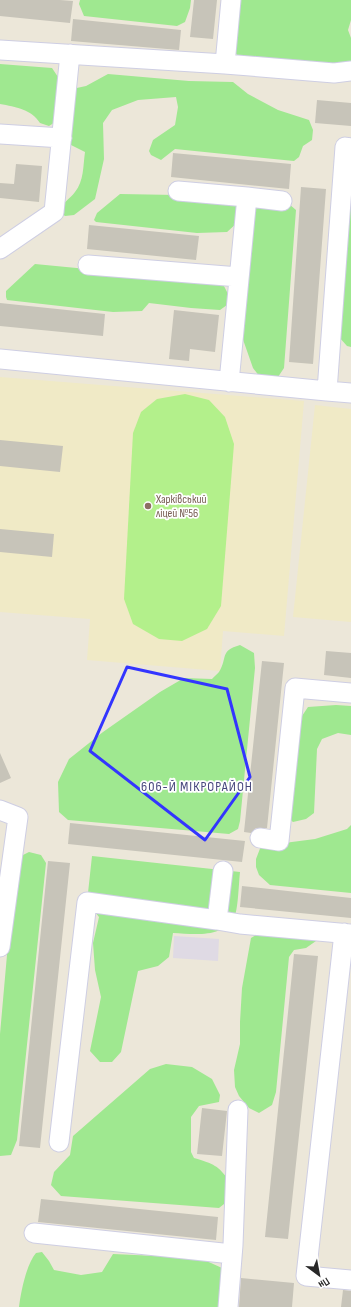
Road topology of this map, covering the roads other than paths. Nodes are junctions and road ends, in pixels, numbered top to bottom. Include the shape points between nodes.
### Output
1 (231, 0) edge
2 (0, 50) edge
3 (70, 54) junction
4 (225, 64) junction
5 (351, 71) edge
6 (0, 134) edge
7 (62, 138) junction
8 (351, 148) edge
9 (178, 191) dead end
10 (247, 196) junction
11 (282, 201) dead end
12 (0, 249) edge
13 (88, 265) dead end
14 (239, 277) junction
15 (0, 359) edge
16 (229, 382) junction
17 (327, 391) junction
18 (351, 393) edge
19 (351, 693) edge
20 (0, 810) edge
21 (260, 838) dead end
22 (223, 871) dead end
23 (217, 920) junction
24 (347, 934) edge
25 (0, 947) edge
26 (238, 1110) dead end
27 (60, 1142) dead end
28 (34, 1233) dead end
29 (232, 1254) junction
30 (351, 1280) edge
31 (228, 1307) edge

1 - 4 lane
2 - 3 lane
3 - 4 lane
3 - 7 lane
4 - 5 lane via 334,73
6 - 7 lane
7 - 12 lane via 54,212
8 - 17 lane via 345,147
9 - 10 lane
10 - 11 lane
10 - 14 lane
13 - 14 lane
14 - 16 lane
15 - 16 lane
16 - 17 lane
17 - 18 lane
19 - 21 lane via 295,688 279,841
20 - 25 lane via 18,817
22 - 23 lane
23 - 24 lane
23 - 27 lane via 87,902
24 - 30 lane via 306,1276
26 - 29 lane
28 - 29 lane
29 - 31 lane

